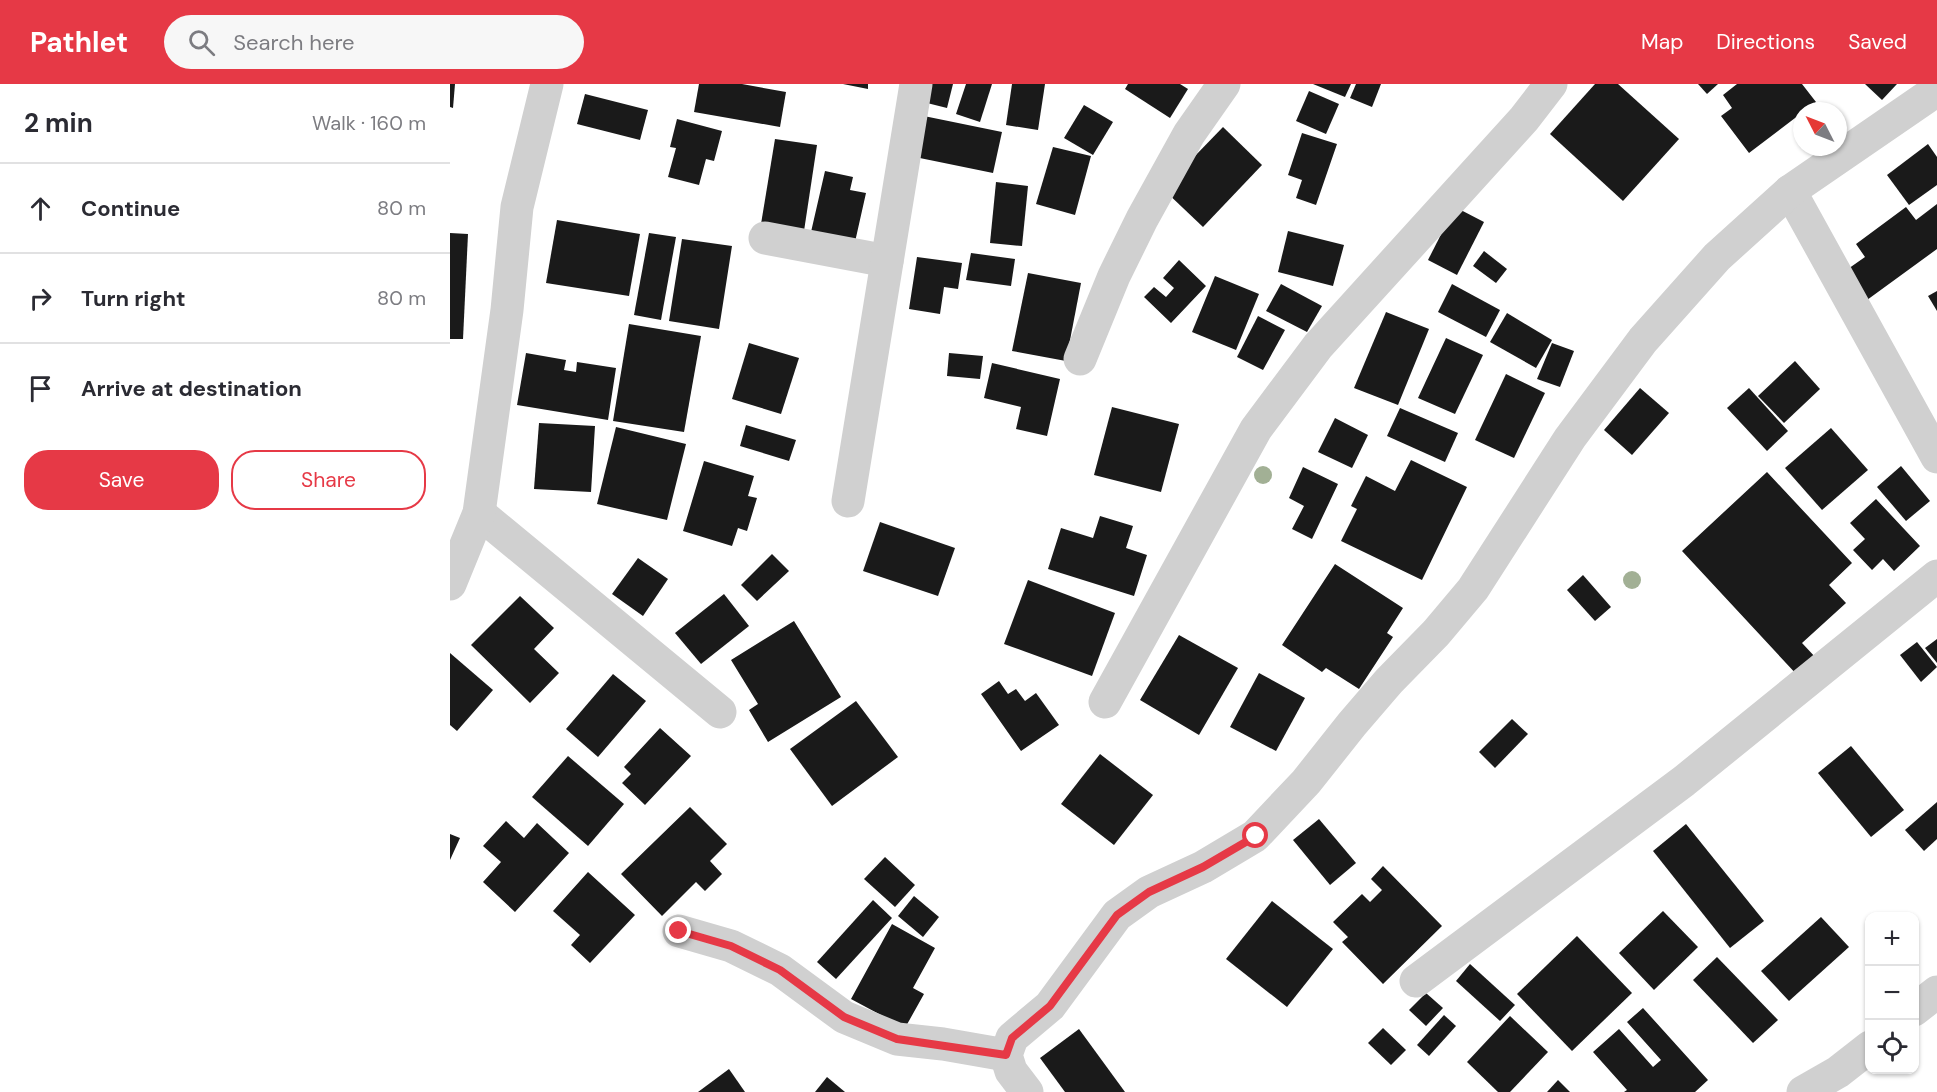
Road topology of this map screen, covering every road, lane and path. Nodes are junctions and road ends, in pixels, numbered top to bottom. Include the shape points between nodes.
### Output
1 (547, 84) edge
2 (916, 84) edge
3 (1224, 84) edge
4 (1551, 84) edge
5 (1937, 90) edge
6 (1790, 191) junction
7 (765, 238) dead end
8 (887, 261) junction
9 (1080, 358) dead end
10 (1937, 457) edge
11 (848, 501) dead end
12 (479, 513) junction
13 (1937, 576) edge
14 (450, 584) edge
15 (1105, 702) dead end
16 (720, 712) dead end
17 (679, 931) dead end
18 (1416, 981) dead end
19 (1937, 992) edge
20 (1919, 1006) edge
21 (1865, 1053) edge
22 (1006, 1055) junction
23 (1845, 1082) edge
24 (1027, 1092) edge
25 (1803, 1092) edge

1 - 12 street via 517,207
2 - 8 street
3 - 9 street via 1189,134 1142,219
4 - 15 street via 1524,119 1318,346 1256,429
5 - 6 street
6 - 10 street
6 - 22 street via 1717,257 1643,340 1570,438 1473,589 1360,715 1306,782 1256,836 1149,892 1117,915 1050,1006 1012,1038
7 - 8 street
8 - 11 street
12 - 14 street
12 - 16 street
13 - 18 street via 1684,781
17 - 22 street via 731,946 780,970 844,1017 897,1039
19 - 20 street
21 - 23 street
22 - 24 street via 1011,1071
23 - 25 street

